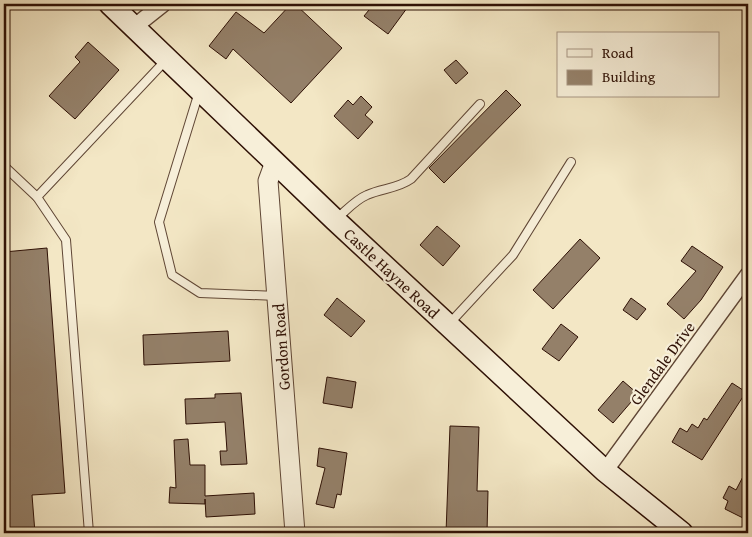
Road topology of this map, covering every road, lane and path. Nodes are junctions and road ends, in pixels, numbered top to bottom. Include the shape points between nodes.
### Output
1 (110, 4) edge
2 (162, 4) edge
3 (134, 27) junction
4 (168, 59) junction
5 (200, 90) junction
6 (480, 104) dead end
7 (274, 162) junction
8 (571, 162) dead end
9 (4, 166) edge
10 (37, 197) junction
11 (335, 220) junction
12 (748, 275) edge
13 (277, 296) junction
14 (448, 325) junction
15 (605, 471) junction
16 (89, 533) edge
17 (294, 533) edge
18 (682, 533) edge

1 - 3 main road, Castle Hayne Road
2 - 3 street
3 - 4 main road, Castle Hayne Road
4 - 5 main road, Castle Hayne Road
4 - 10 lane
5 - 7 main road, Castle Hayne Road
5 - 13 lane via 158,222 172,275 200,293
6 - 11 lane via 411,179 400,187 369,194
7 - 11 main road, Castle Hayne Road
7 - 13 street, Gordon Road via 268,181
8 - 14 lane via 513,255
9 - 10 lane
10 - 16 lane via 66,240
11 - 14 main road, Castle Hayne Road
12 - 15 street, Glendale Drive
13 - 17 street, Gordon Road
14 - 15 main road, Castle Hayne Road
15 - 18 main road, Castle Hayne Road

